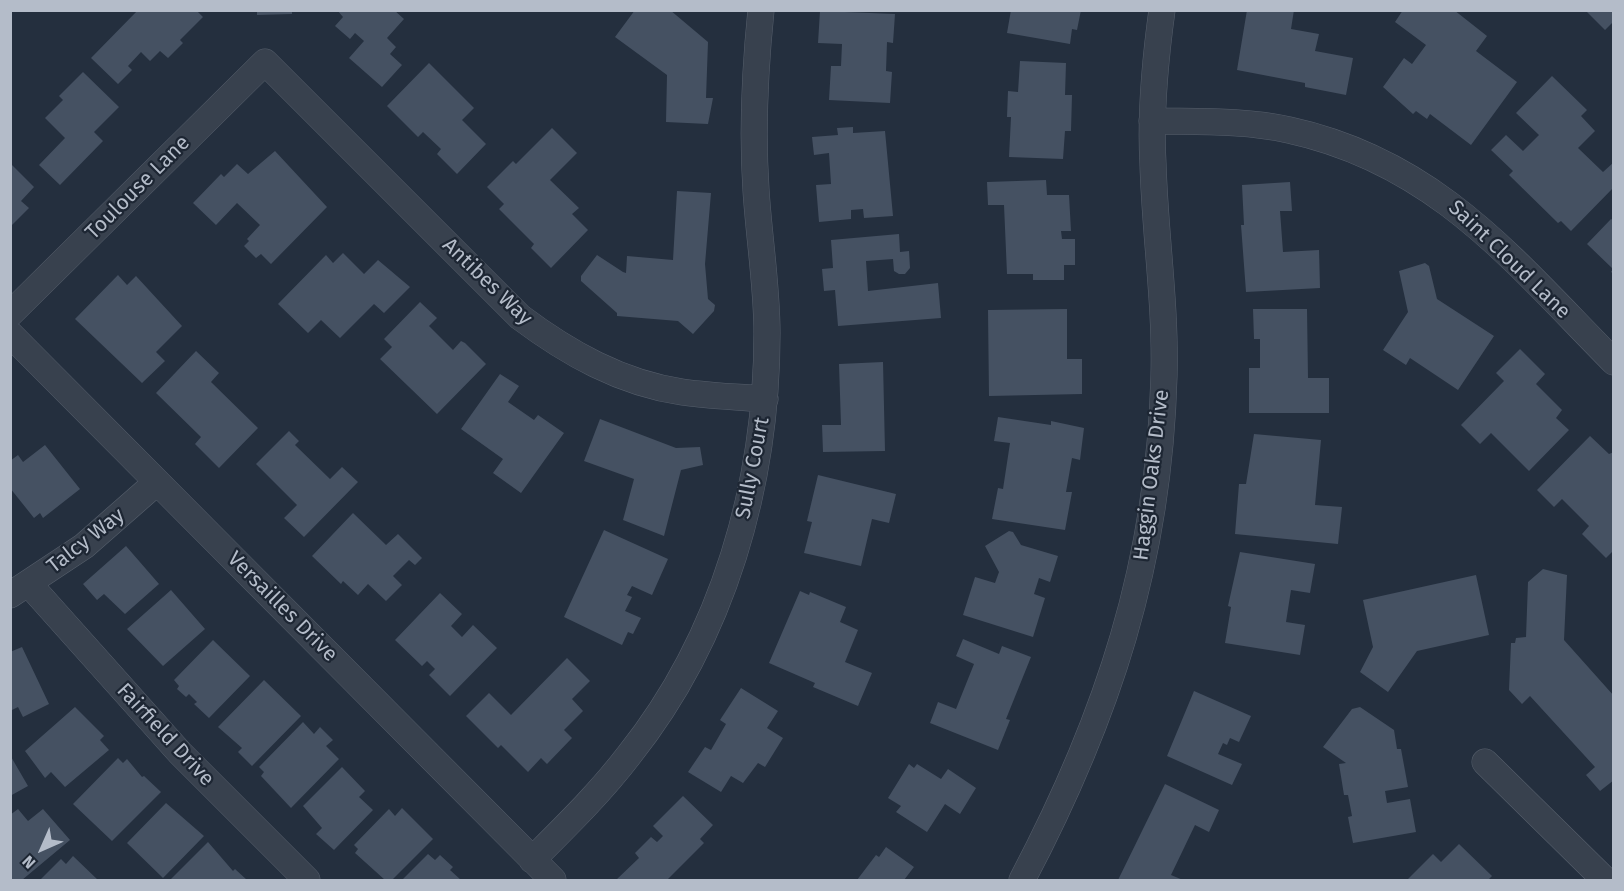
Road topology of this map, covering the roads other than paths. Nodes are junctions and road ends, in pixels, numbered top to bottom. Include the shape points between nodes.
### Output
1 (761, 10) edge
2 (1162, 10) edge
3 (265, 62) joint
4 (1152, 121) junction
5 (10, 314) edge
6 (10, 334) edge
7 (1614, 362) edge
8 (765, 399) junction
9 (157, 482) junction
10 (20, 590) edge
11 (1485, 762) dead end
12 (532, 860) junction
13 (307, 880) edge
14 (553, 880) edge
15 (1022, 880) edge
16 (1605, 880) edge

1 - 8 street, Sully Court via 755,102 767,331
2 - 4 street, Haggin Oaks Drive
3 - 5 street, Toulouse Lane
3 - 8 street, Antibes Way via 520,317 557,345 642,382 681,392
4 - 7 street, Saint Cloud Lane via 1239,123 1287,129 1334,142 1409,176 1444,198 1486,234
4 - 15 street, Haggin Oaks Drive via 1164,376 1150,524 1114,673 1089,743
6 - 9 street, Versailles Drive
8 - 12 street, Sully Court via 752,491 737,548 693,655 630,754
9 - 10 street, Talcy Way via 84,546
9 - 12 street, Versailles Drive
10 - 13 street, Fairfield Drive
11 - 16 street
12 - 14 street, Versailles Drive

